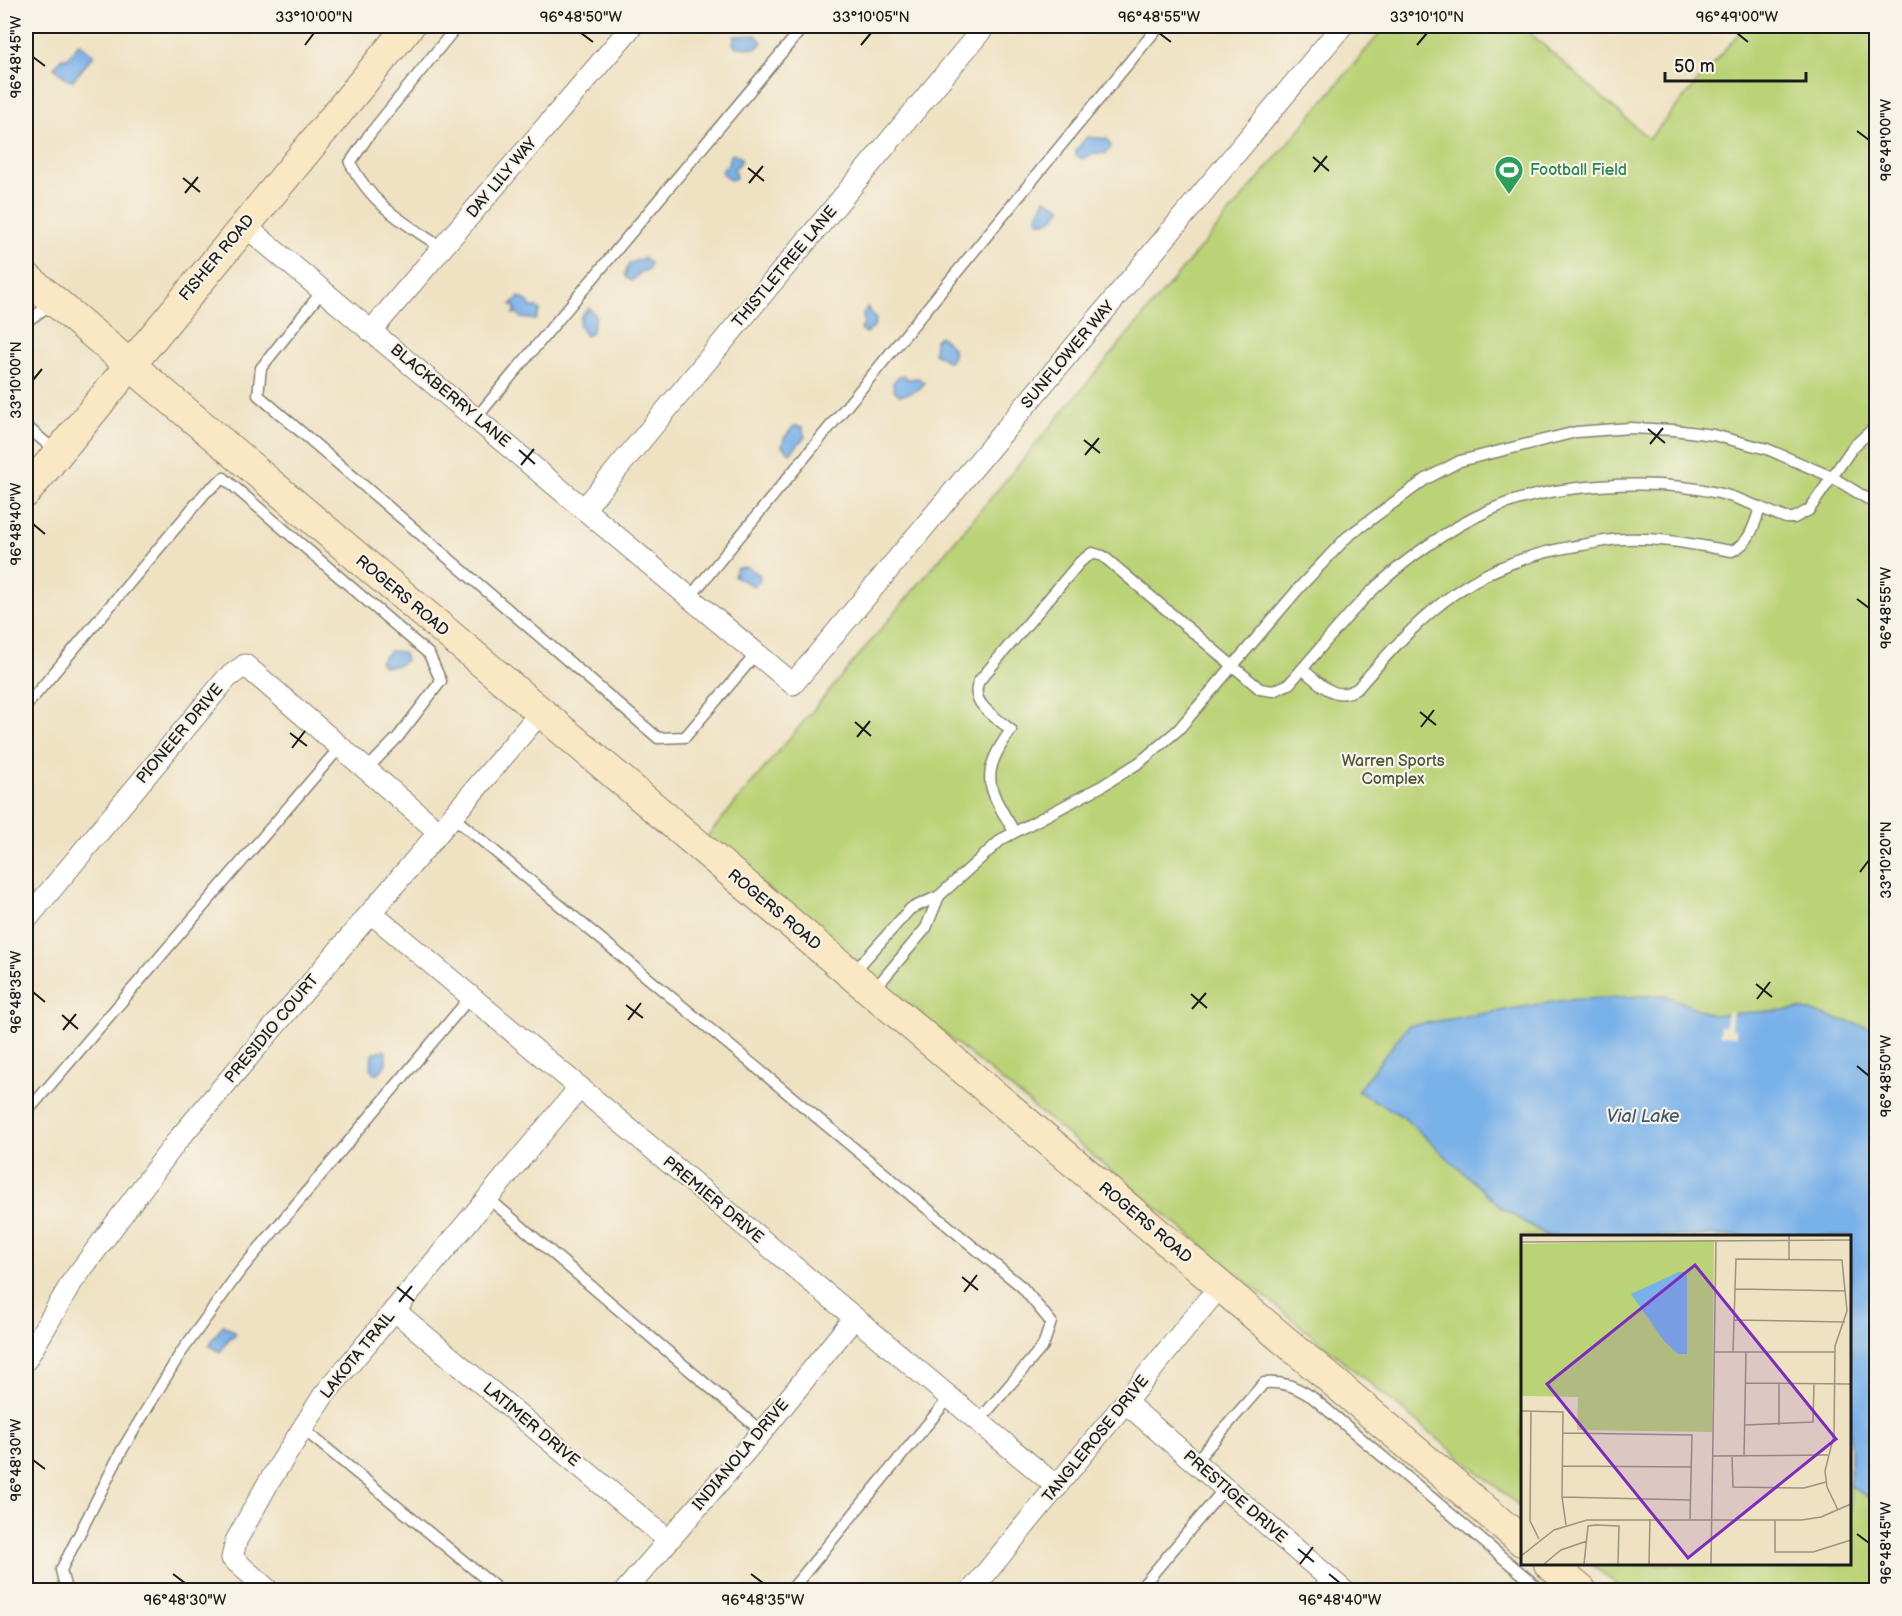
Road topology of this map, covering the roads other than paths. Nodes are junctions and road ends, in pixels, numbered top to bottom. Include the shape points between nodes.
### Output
1 (409, 26) edge
2 (457, 26) edge
3 (632, 26) edge
4 (804, 26) edge
5 (985, 26) edge
6 (1159, 26) edge
7 (1342, 26) edge
8 (244, 225) junction
9 (442, 248) junction
10 (26, 278) edge
11 (323, 290) junction
12 (54, 302) junction
13 (26, 322) edge
14 (371, 331) junction
15 (129, 365) junction
16 (476, 418) junction
17 (26, 426) edge
18 (1876, 426) edge
19 (58, 453) junction
20 (1832, 477) junction
21 (26, 492) edge
22 (1876, 504) edge
23 (1760, 508) junction
24 (584, 509) junction
25 (690, 597) junction
26 (757, 653) junction
27 (1233, 667) junction
28 (1302, 669) junction
29 (793, 684) joint
30 (26, 706) edge
31 (540, 713) junction
32 (340, 747) junction
33 (366, 770) junction
34 (446, 824) junction
35 (1014, 831) junction
36 (939, 896) junction
37 (371, 913) junction
38 (26, 920) edge
39 (862, 984) junction
40 (472, 995) junction
41 (580, 1087) junction
42 (26, 1113) edge
43 (488, 1198) junction
44 (1220, 1286) junction
45 (394, 1310) junction
46 (854, 1318) junction
47 (26, 1360) edge
48 (949, 1398) junction
49 (1126, 1403) junction
50 (978, 1422) junction
51 (303, 1429) junction
52 (762, 1431) junction
53 (1195, 1462) junction
54 (1057, 1486) junction
55 (1225, 1488) junction
56 (668, 1540) junction
57 (1521, 1540) edge
58 (1551, 1565) edge
59 (1330, 1586) edge
60 (66, 1590) edge
61 (268, 1590) edge
62 (499, 1590) edge
63 (626, 1590) edge
64 (791, 1590) edge
65 (972, 1590) edge
66 (1139, 1590) edge
67 (1540, 1590) edge
68 (1581, 1590) edge

1 - 8 street, FISHER ROAD
2 - 9 lane via 350,163 380,206
3 - 9 street, DAY LILY WAY
4 - 16 lane
5 - 24 street, THISTLETREE LANE
6 - 25 lane
7 - 29 street, SUNFLOWER WAY
8 - 11 street, BLACKBERRY LANE
8 - 15 street, FISHER ROAD
9 - 14 street, DAY LILY WAY
10 - 12 street, ROGERS ROAD
11 - 14 street, BLACKBERRY LANE
11 - 26 lane via 261,368 258,394 658,738 685,737
12 - 13 lane
12 - 15 street, ROGERS ROAD
14 - 16 street, BLACKBERRY LANE
15 - 19 street, FISHER ROAD
15 - 31 street, ROGERS ROAD
16 - 24 street, BLACKBERRY LANE
17 - 19 lane
18 - 20 lane via 1853,447
19 - 21 street, FISHER ROAD
20 - 22 lane
20 - 23 lane via 1809,510 1794,518
20 - 27 lane via 1767,449 1713,435 1630,428 1576,432 1460,461 1426,479 1347,537
23 - 28 lane via 1719,493 1663,484 1561,490 1492,509 1419,551 1376,587
23 - 28 lane via 1750,535 1740,548 1732,551 1623,539 1566,547 1499,566 1466,585 1422,619 1347,695 1332,694
24 - 25 street, BLACKBERRY LANE
25 - 26 street, BLACKBERRY LANE
26 - 29 street, BLACKBERRY LANE
27 - 28 lane via 1260,689 1273,691 1288,684
27 - 35 lane via 1178,730 1140,762
27 - 35 lane via 1103,556 1092,552 975,690 976,699 1011,730 994,754 989,776 994,798
30 - 33 lane via 206,492 224,478 429,654 441,681 398,737
31 - 34 street, PRESIDIO COURT
31 - 39 street, ROGERS ROAD
32 - 33 street, PIONEER DRIVE
32 - 38 street, PIONEER DRIVE via 245,665 226,678
32 - 42 lane
33 - 34 street, PIONEER DRIVE
34 - 37 street, PRESIDIO COURT
34 - 50 lane via 1022,1287 1051,1322 1043,1346
35 - 36 lane
36 - 39 lane via 926,928
36 - 39 lane via 910,909
37 - 40 street, PREMIER DRIVE
37 - 47 street, PRESIDIO COURT via 177,1141 72,1282
39 - 44 street, ROGERS ROAD
40 - 41 street, PREMIER DRIVE
40 - 60 lane via 247,1263 180,1354 122,1450 61,1570
41 - 43 street, LAKOTA TRAIL
41 - 46 street, PREMIER DRIVE
43 - 45 street, LAKOTA TRAIL
43 - 52 lane
44 - 49 street, TANGLEROSE DRIVE
44 - 57 street, ROGERS ROAD
45 - 51 street, LAKOTA TRAIL via 323,1396
45 - 56 street, LATIMER DRIVE
46 - 48 street, PREMIER DRIVE
46 - 52 street, INDIANOLA DRIVE
48 - 50 street, PREMIER DRIVE
48 - 64 lane
49 - 53 street, PRESTIGE DRIVE
49 - 54 street, TANGLEROSE DRIVE
50 - 54 street, PREMIER DRIVE
51 - 61 street, LAKOTA TRAIL via 241,1532 232,1558
51 - 62 lane
52 - 56 street, INDIANOLA DRIVE
53 - 55 street, PRESTIGE DRIVE
53 - 67 lane via 1264,1383 1296,1387
54 - 65 street, TANGLEROSE DRIVE
55 - 59 street, PRESTIGE DRIVE
55 - 66 lane
56 - 63 street, INDIANOLA DRIVE
58 - 68 street

